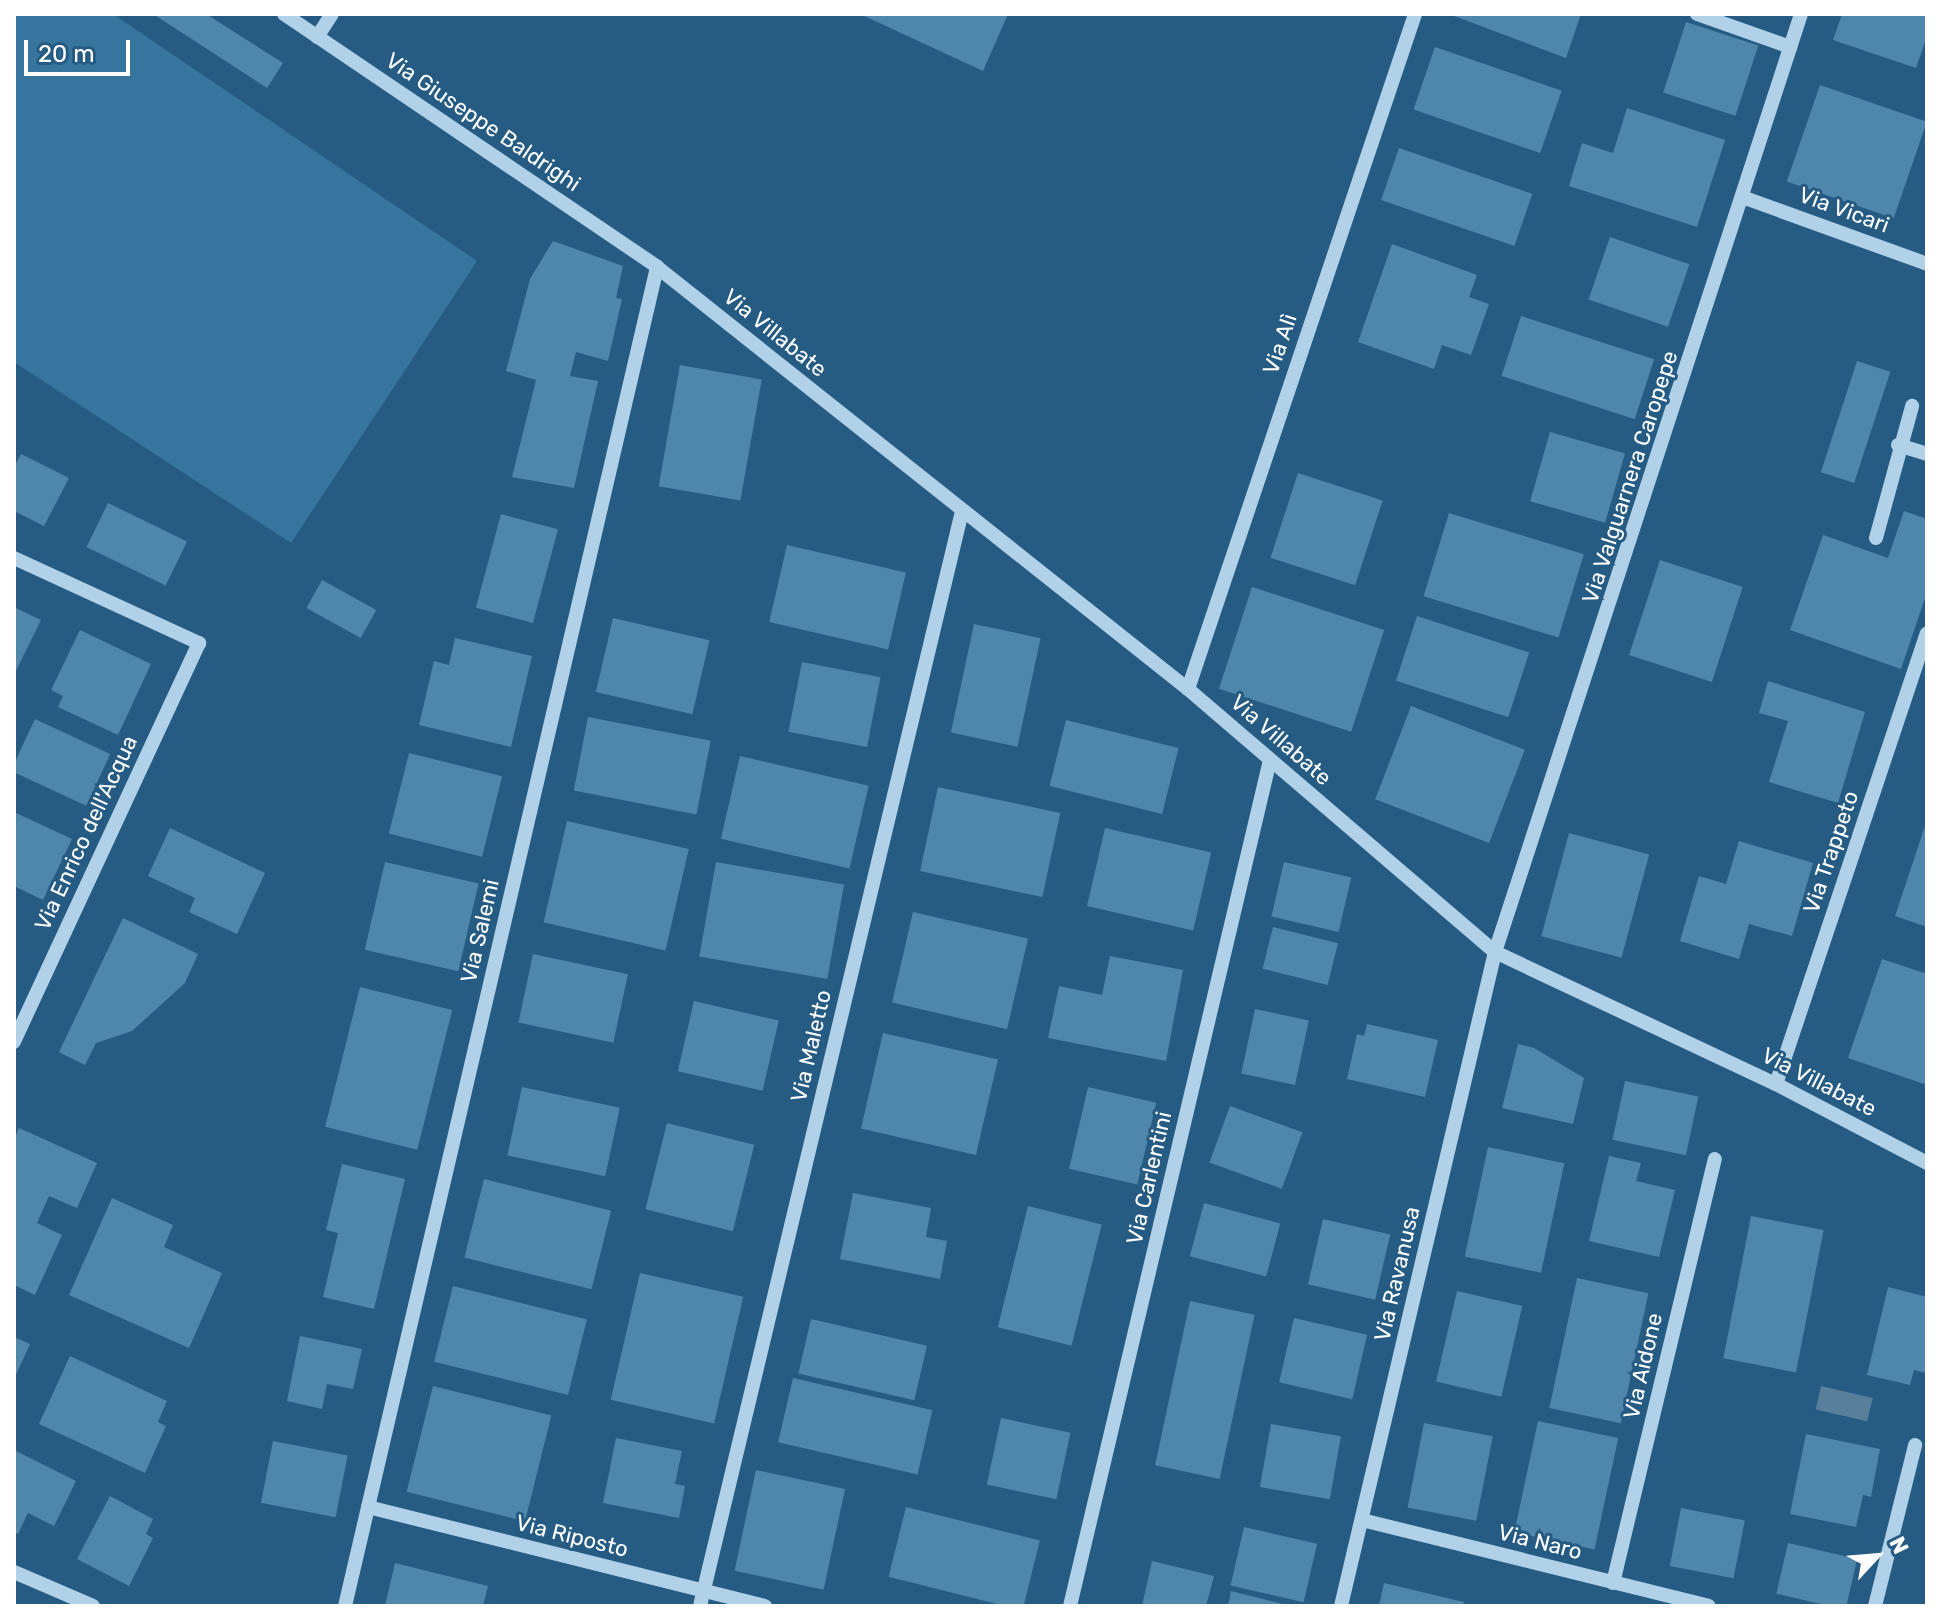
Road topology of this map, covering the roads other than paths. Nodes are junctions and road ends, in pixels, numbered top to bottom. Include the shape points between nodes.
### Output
1 (284, 14) edge
2 (332, 14) edge
3 (1415, 14) edge
4 (1697, 14) edge
5 (1801, 14) edge
6 (317, 37) junction
7 (1790, 47) junction
8 (1745, 198) junction
9 (1927, 264) edge
10 (657, 267) junction
11 (1912, 406) dead end
12 (1898, 445) junction
13 (1927, 454) edge
14 (962, 511) junction
15 (1876, 538) dead end
16 (14, 558) edge
17 (1927, 634) edge
18 (1188, 689) junction
19 (1270, 760) junction
20 (1495, 952) junction
21 (14, 1042) edge
22 (1776, 1084) junction
23 (1715, 1159) dead end
24 (1927, 1163) edge
25 (1915, 1445) dead end
26 (368, 1507) junction
27 (1362, 1520) junction
28 (14, 1572) edge
29 (1613, 1583) junction
30 (702, 1599) edge
31 (93, 1606) edge
32 (345, 1606) edge
33 (765, 1606) edge
34 (1070, 1606) edge
35 (1341, 1606) edge
36 (1709, 1606) edge
37 (1875, 1606) edge

1 - 6 street, Via Giuseppe Baldrighi
2 - 6 street
3 - 18 street, Via Alì
4 - 7 street
5 - 7 street, Via Valguarnera Caropepe
6 - 10 street, Via Giuseppe Baldrighi
7 - 8 street, Via Valguarnera Caropepe
8 - 9 street, Via Vicari
8 - 20 street, Via Valguarnera Caropepe
10 - 14 street, Via Villabate
10 - 26 street, Via Salemi
11 - 12 street
12 - 13 street
12 - 15 street
14 - 18 street, Via Villabate
14 - 30 street, Via Maletto
16 - 21 street, Via Enrico dell'Acqua via 199,643
17 - 22 street, Via Trappeto
18 - 19 street, Via Villabate
19 - 20 street, Via Villabate
19 - 34 street, Via Carlentini
20 - 22 street, Via Villabate
20 - 27 street, Via Ravanusa
22 - 24 street, Via Villabate
23 - 29 street, Via Aidone
25 - 37 street
26 - 30 street, Via Riposto
26 - 32 street, Via Salemi
27 - 29 street, Via Naro
27 - 35 street, Via Ravanusa
28 - 31 street
29 - 36 street, Via Naro
30 - 33 street, Via Riposto

